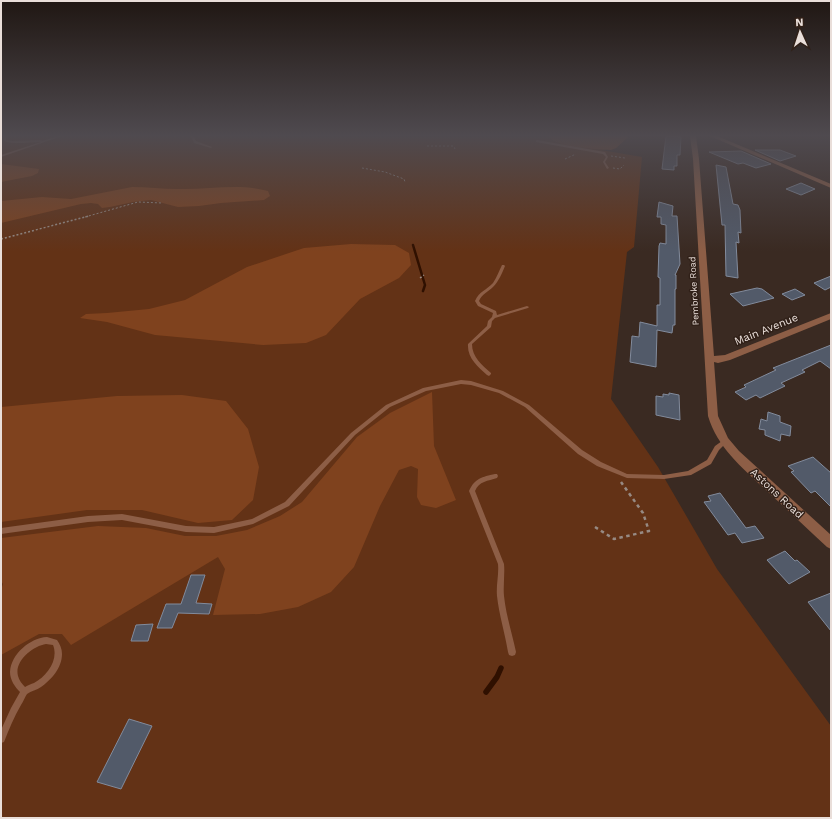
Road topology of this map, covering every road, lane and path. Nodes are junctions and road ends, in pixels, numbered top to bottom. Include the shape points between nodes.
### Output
1 (391, 174) edge
2 (697, 174) edge
3 (803, 174) edge
4 (405, 182) dead end
5 (831, 186) edge
6 (162, 203) dead end
7 (1, 238) edge
8 (503, 266) dead end
9 (424, 276) dead end
10 (420, 278) dead end
11 (527, 307) dead end
12 (831, 316) edge
13 (494, 317) junction
14 (709, 358) junction
15 (489, 374) dead end
16 (724, 442) junction
17 (612, 470) junction
18 (495, 476) dead end
19 (595, 527) dead end
20 (1, 531) edge
21 (831, 543) edge
22 (512, 652) dead end
23 (24, 692) junction
24 (1, 739) edge

1 - 4 path
2 - 14 street, Pembroke Road
3 - 5 street
6 - 7 path via 138,202
8 - 13 lane via 495,283 482,292 477,301 479,305 495,312
9 - 10 path
11 - 13 lane
12 - 14 street, Main Avenue via 727,358
13 - 15 lane via 469,348 474,359
14 - 16 street, Pembroke Road via 713,416
16 - 17 lane via 709,462 689,473 664,477 627,476
16 - 21 street, Astons Road
17 - 19 path via 642,513 650,527 649,531 614,538
17 - 20 lane via 580,452 527,406 501,392 471,382 460,382 425,390 388,406 353,434 287,504 253,521 214,530 186,529 122,517
18 - 22 lane via 474,484 472,491 502,564 500,586
23 - 23 lane via 37,685 54,669 59,659 59,648 55,642 46,640 33,643 20,657 14,672 17,683
23 - 24 lane

